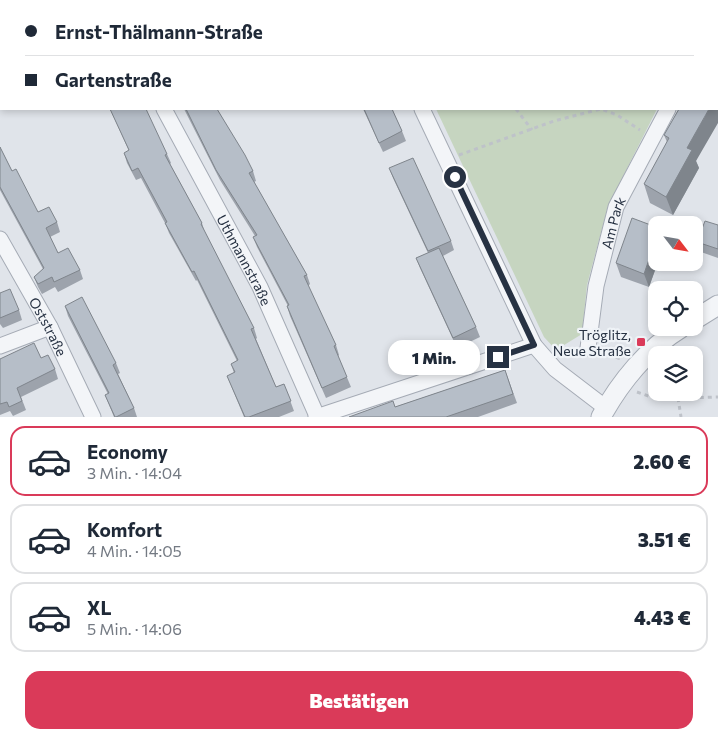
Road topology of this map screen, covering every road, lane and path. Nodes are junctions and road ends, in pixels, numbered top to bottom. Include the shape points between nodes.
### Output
1 (165, 110) edge
2 (422, 110) edge
3 (517, 110) edge
4 (667, 110) edge
5 (532, 130) junction
6 (651, 140) junction
7 (447, 161) junction
8 (0, 239) edge
9 (718, 305) edge
10 (703, 314) edge
11 (50, 327) junction
12 (671, 336) edge
13 (534, 345) junction
14 (0, 346) edge
15 (588, 348) joint
16 (637, 365) junction
17 (623, 382) junction
18 (648, 396) edge
19 (703, 397) edge
20 (718, 397) edge
21 (678, 401) edge
22 (604, 412) edge
23 (93, 416) edge
24 (316, 416) edge
25 (681, 416) edge

1 - 24 street, Uthmannstraße via 260,287
2 - 7 street
3 - 5 path
4 - 6 street, Am Park
5 - 6 path via 580,113 601,110 636,126
5 - 7 path
6 - 15 street, Am Park via 616,207 596,286
7 - 13 street
8 - 11 street, Oststraße
9 - 10 street
11 - 14 street
11 - 23 street, Oststraße
12 - 16 street
13 - 22 street via 555,369
13 - 24 street
15 - 16 path
16 - 17 street
17 - 18 path
17 - 22 street
19 - 20 path
21 - 25 path

